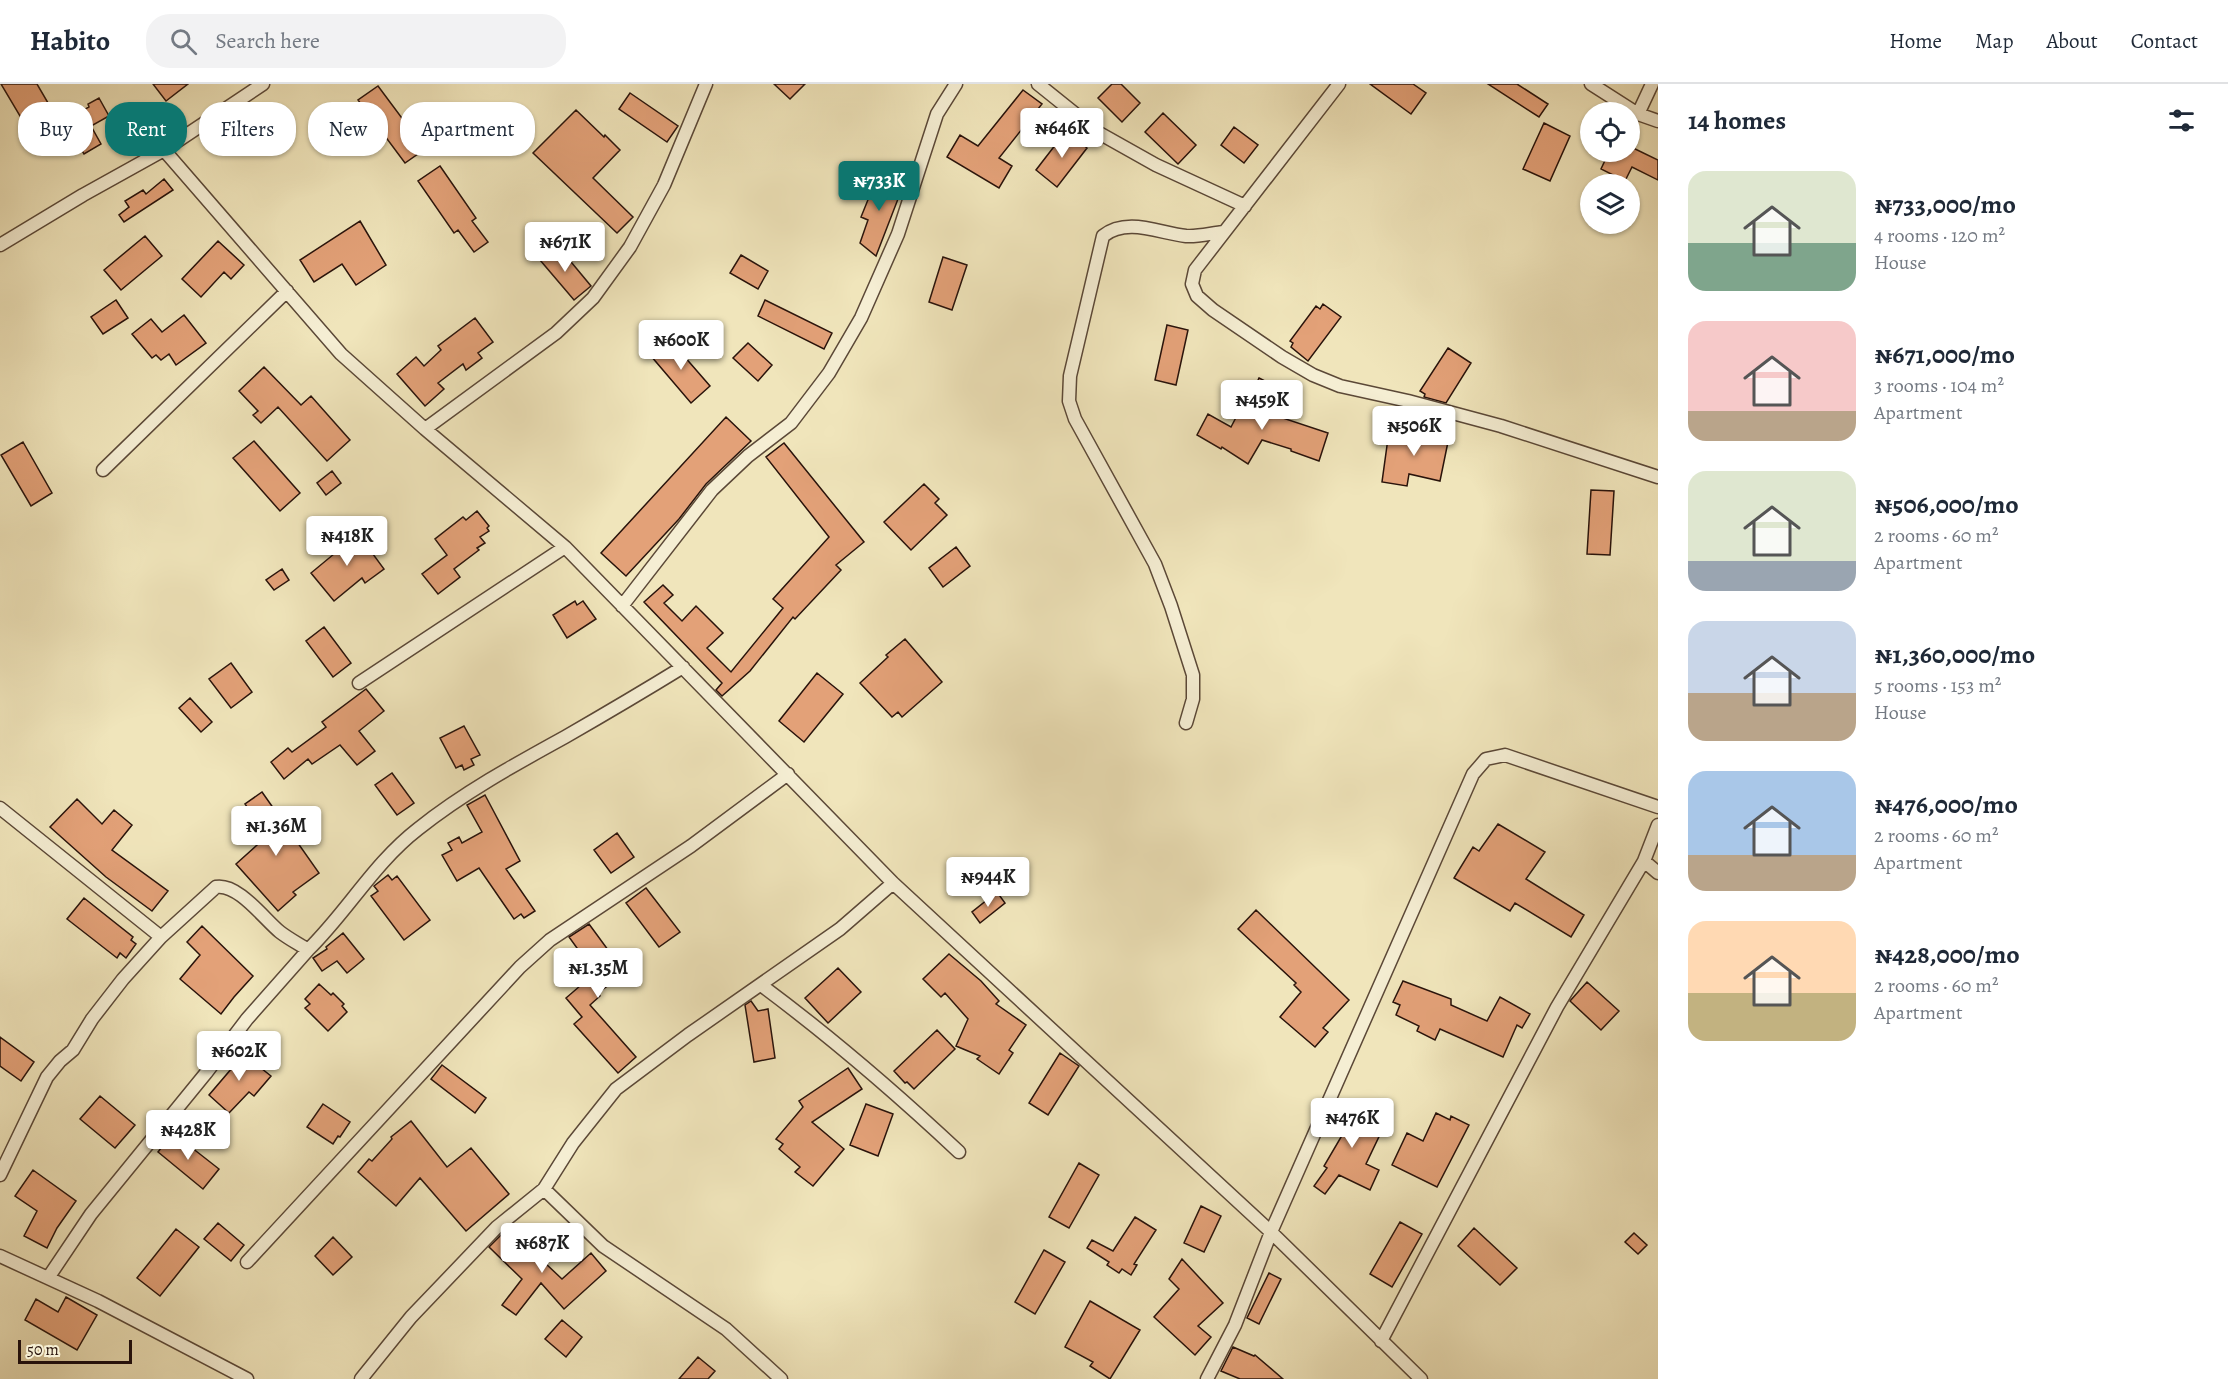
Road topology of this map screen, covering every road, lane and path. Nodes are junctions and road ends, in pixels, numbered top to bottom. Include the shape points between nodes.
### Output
1 (238, 84) edge
2 (263, 84) edge
3 (706, 84) edge
4 (956, 84) edge
5 (1038, 84) edge
6 (1339, 84) edge
7 (1591, 84) edge
8 (1652, 84) edge
9 (246, 95) junction
10 (1619, 102) edge
11 (1640, 110) edge
12 (1640, 115) edge
13 (1658, 122) edge
14 (187, 135) edge
15 (153, 156) edge
16 (169, 156) edge
17 (1245, 206) junction
18 (1224, 232) junction
19 (0, 245) edge
20 (287, 291) junction
21 (425, 429) junction
22 (103, 470) dead end
23 (1658, 477) edge
24 (565, 547) junction
25 (622, 606) junction
26 (683, 667) junction
27 (359, 683) dead end
28 (1186, 723) dead end
29 (788, 774) junction
30 (1658, 807) edge
31 (0, 808) edge
32 (1658, 825) edge
33 (1644, 861) junction
34 (1658, 873) edge
35 (893, 883) junction
36 (160, 937) junction
37 (308, 950) junction
38 (761, 985) junction
39 (959, 1152) dead end
40 (0, 1175) edge
41 (544, 1189) junction
42 (1271, 1232) junction
43 (0, 1256) edge
44 (247, 1262) dead end
45 (48, 1278) junction
46 (1381, 1341) junction
47 (247, 1379) edge
48 (361, 1379) edge
49 (781, 1379) edge
50 (1207, 1379) edge
51 (1421, 1379) edge

1 - 9 street
2 - 9 street
3 - 21 street via 664,185 630,247 593,298 556,333
4 - 25 street via 937,114 893,244 861,318 829,373 791,423 712,490
5 - 17 street via 1098,133
6 - 17 street
7 - 10 street
8 - 11 street
9 - 14 street
12 - 13 street
15 - 19 street
16 - 20 street
17 - 18 street
18 - 23 street via 1195,270 1192,284 1197,296 1313,375 1340,386 1501,426
18 - 28 street via 1188,236 1126,226 1104,236 1070,376 1069,401 1075,419 1155,564 1187,650 1193,699
20 - 21 street via 341,354
20 - 22 street
21 - 24 street
24 - 25 street
24 - 27 street
25 - 26 street
26 - 29 street
26 - 37 street via 491,778 416,830 369,876 328,931
29 - 35 street
29 - 44 street via 691,846 550,940 520,967
30 - 42 street via 1505,755 1486,759 1473,774
31 - 36 street
32 - 33 street
33 - 34 street
33 - 46 street via 1557,1007
35 - 38 street via 840,929
35 - 42 street
36 - 37 street via 216,887 222,886 244,898 281,933
36 - 40 street via 92,1019 73,1050 47,1077
37 - 45 street via 247,1019 91,1214
38 - 39 street via 830,1036
38 - 41 street via 616,1089 573,1143
41 - 48 street via 497,1227 411,1317
41 - 49 street via 603,1246 726,1329
42 - 46 street
42 - 50 street via 1235,1325
43 - 45 street
45 - 47 street
46 - 51 street

